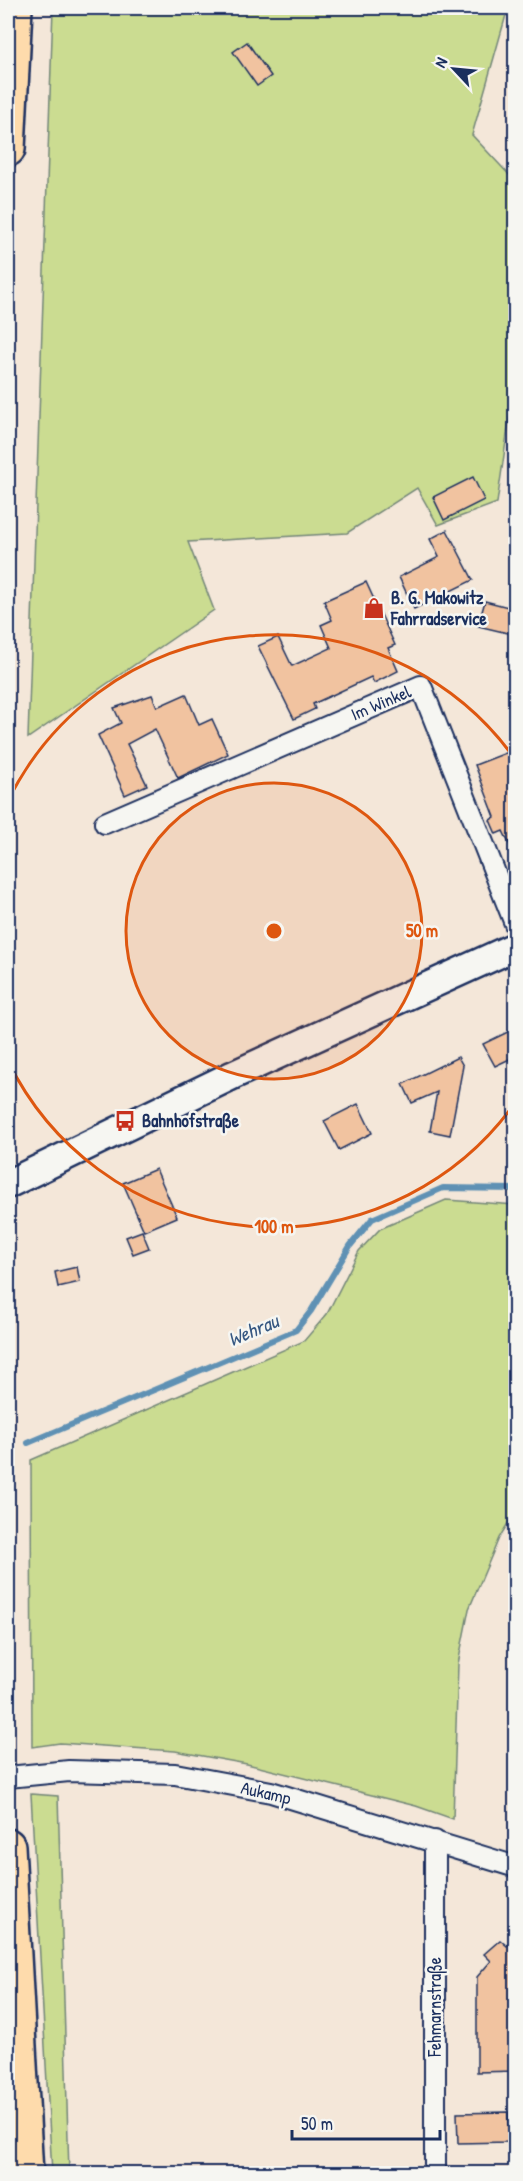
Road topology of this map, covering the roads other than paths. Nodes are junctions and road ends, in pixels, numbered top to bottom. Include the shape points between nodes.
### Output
1 (15, 8) edge
2 (8, 149) edge
3 (105, 823) dead end
4 (516, 926) edge
5 (516, 946) edge
6 (8, 1184) edge
7 (8, 1777) edge
8 (435, 1841) junction
9 (8, 1846) edge
10 (516, 1867) edge
11 (26, 2174) edge
12 (435, 2174) edge

1 - 2 highway
3 - 4 street, Im Winkel via 421,686
5 - 6 main road via 233,1075
7 - 8 street, Aukamp via 69,1771 176,1774 271,1792
8 - 10 street, Aukamp
8 - 12 street, Fehmarnstraße
9 - 11 highway

